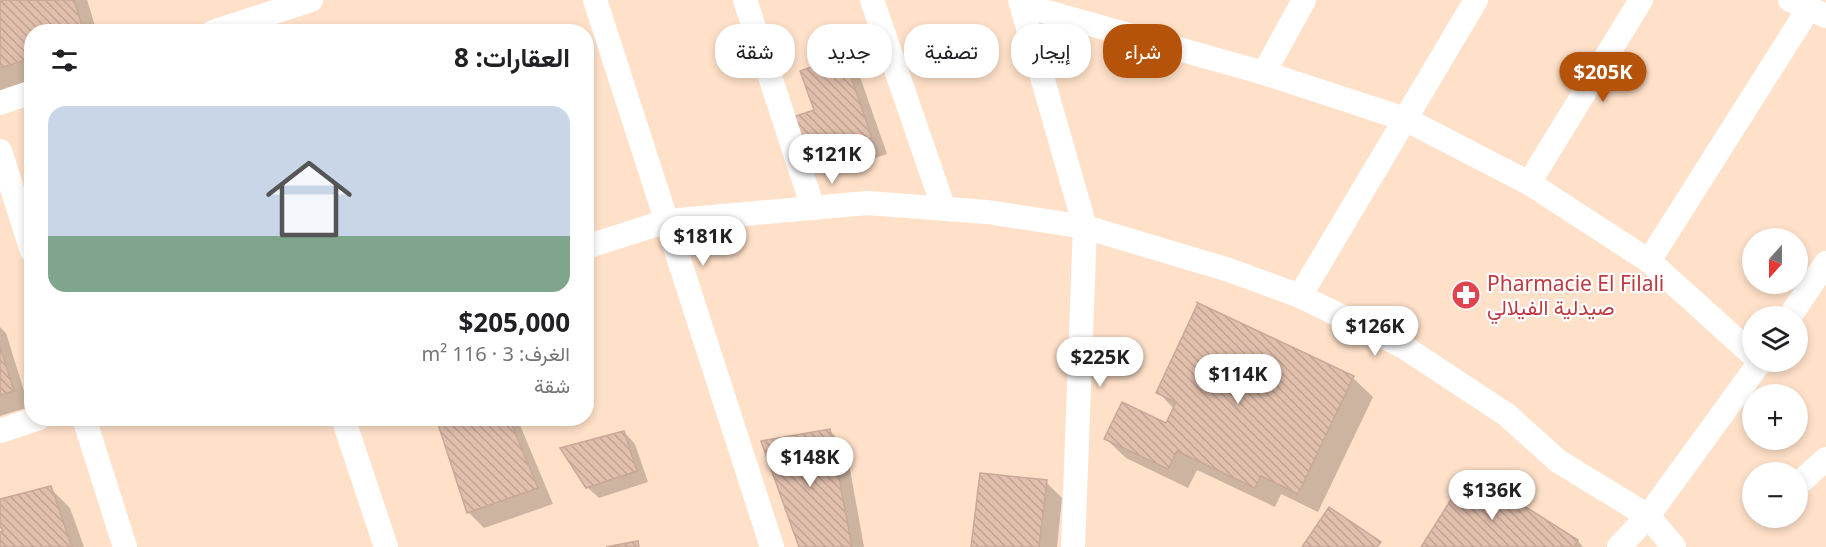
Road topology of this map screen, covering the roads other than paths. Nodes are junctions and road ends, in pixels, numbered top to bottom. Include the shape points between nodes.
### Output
1 (311, 0) edge
2 (595, 0) edge
3 (746, 0) edge
4 (872, 0) edge
5 (1304, 0) edge
6 (1476, 0) edge
7 (1641, 0) edge
8 (1021, 3) edge
9 (254, 8) edge
10 (1808, 8) edge
11 (227, 24) edge
12 (1264, 73) junction
13 (24, 95) edge
14 (0, 103) edge
15 (1405, 118) junction
16 (0, 151) edge
17 (1528, 183) junction
18 (813, 208) junction
19 (944, 209) junction
20 (666, 221) junction
21 (24, 226) edge
22 (1085, 227) junction
23 (594, 244) edge
24 (1649, 261) junction
25 (1826, 263) edge
26 (1300, 296) junction
27 (1797, 306) edge
28 (1742, 345) edge
29 (1753, 372) edge
30 (24, 423) edge
31 (87, 426) edge
32 (346, 426) edge
33 (0, 431) edge
34 (1826, 459) edge
35 (1808, 475) edge
36 (1648, 516) junction
37 (125, 547) edge
38 (386, 547) edge
39 (772, 547) edge
40 (1073, 547) edge
41 (1620, 547) edge
42 (1674, 547) edge

1 - 9 street
2 - 20 street
3 - 18 street
4 - 19 street
5 - 12 street
6 - 15 street
7 - 17 street
8 - 12 street
8 - 22 street
9 - 11 street
10 - 24 street
12 - 15 street
13 - 14 street
15 - 17 street
15 - 26 street
16 - 21 street
17 - 24 street
18 - 19 street via 867,203
18 - 20 street
19 - 22 street
20 - 23 street
20 - 39 street
22 - 26 street via 1229,270
22 - 40 street
24 - 28 street
25 - 27 street
26 - 36 street via 1404,347 1507,416 1558,461
29 - 36 street
30 - 33 street
31 - 37 street
32 - 38 street
34 - 35 street
36 - 41 street
36 - 42 street

